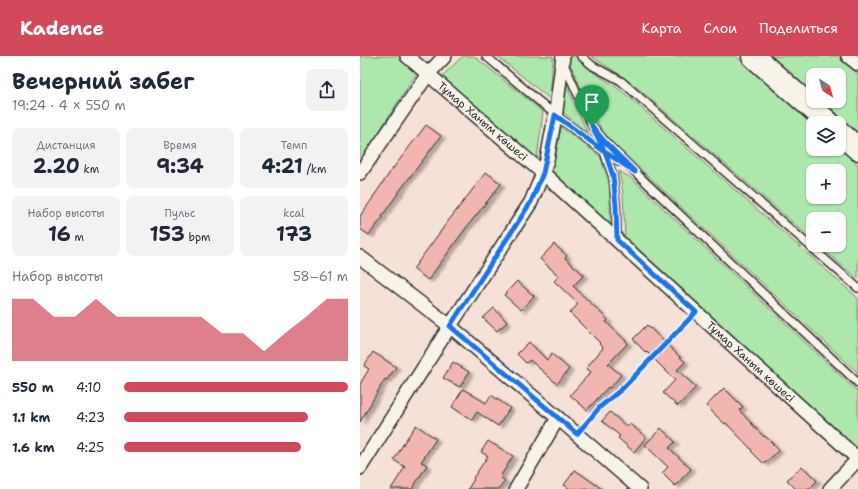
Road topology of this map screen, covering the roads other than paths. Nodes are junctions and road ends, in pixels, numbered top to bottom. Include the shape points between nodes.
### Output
1 (408, 56) edge
2 (445, 56) edge
3 (486, 56) edge
4 (581, 56) edge
5 (753, 56) edge
6 (848, 56) edge
7 (562, 58) edge
8 (858, 64) edge
9 (428, 74) junction
10 (555, 115) junction
11 (820, 116) edge
12 (592, 126) junction
13 (846, 138) edge
14 (858, 149) edge
15 (605, 152) junction
16 (635, 172) junction
17 (360, 173) edge
18 (543, 173) junction
19 (617, 240) junction
20 (360, 257) edge
21 (858, 288) edge
22 (450, 326) junction
23 (858, 383) edge
24 (558, 418) junction
25 (858, 459) edge
26 (360, 468) edge
27 (516, 489) edge
28 (640, 489) edge
29 (830, 489) edge

1 - 9 street, Тұмар Ханым көшесі
2 - 9 street
3 - 10 lane
4 - 21 lane via 621,82
5 - 11 highway
6 - 8 street
7 - 10 street
7 - 12 lane
9 - 17 street
9 - 18 street, Тұмар Ханым көшесі
10 - 15 lane
10 - 18 street
12 - 15 lane
12 - 16 lane
13 - 14 highway
15 - 16 lane
15 - 19 lane via 613,176
16 - 23 lane
18 - 19 street, Тұмар Ханым көшесі
18 - 22 street via 531,202
19 - 25 street, Тұмар Ханым көшесі
20 - 22 street
22 - 24 street
22 - 26 street
24 - 27 street
24 - 28 street
25 - 29 street

